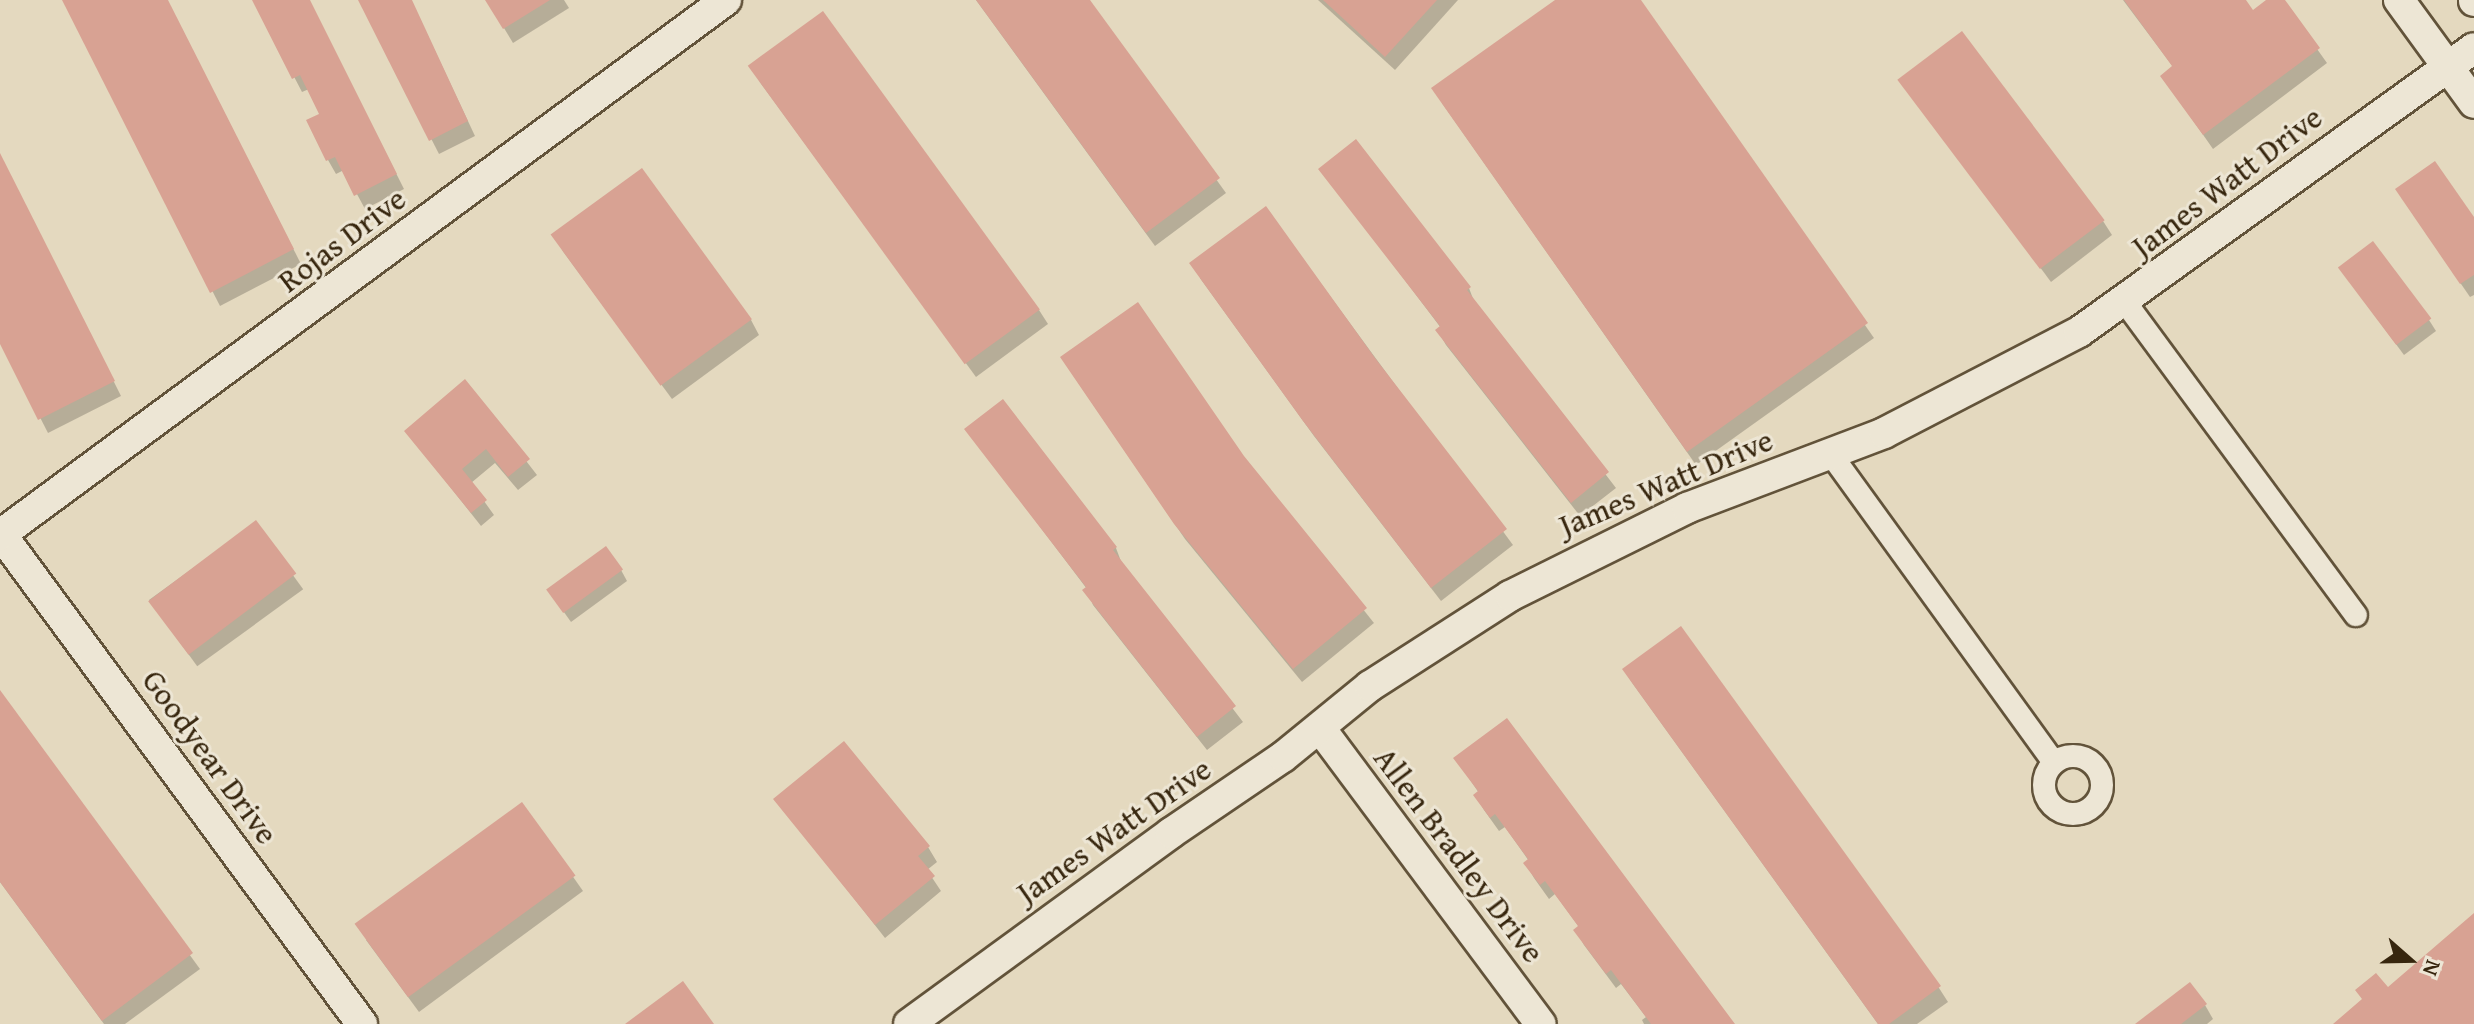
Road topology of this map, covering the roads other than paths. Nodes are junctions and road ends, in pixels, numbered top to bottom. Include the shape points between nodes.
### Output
1 (726, 0) edge
2 (2399, 0) edge
3 (2474, 48) edge
4 (2446, 65) junction
5 (2474, 103) edge
6 (2125, 302) junction
7 (1830, 453) junction
8 (0, 534) edge
9 (2356, 615) dead end
10 (1320, 728) junction
11 (2054, 763) dead end
12 (362, 1024) edge
13 (909, 1024) edge
14 (1541, 1024) edge

1 - 8 street, Rojas Drive
2 - 4 street
3 - 4 street, James Watt Drive
4 - 5 street
4 - 6 street, James Watt Drive
6 - 7 street, James Watt Drive via 1996,378 1884,433
6 - 9 street
7 - 10 street, James Watt Drive via 1687,508 1559,569 1418,654
7 - 11 street
8 - 12 street, Goodyear Drive
10 - 13 street, James Watt Drive
10 - 14 street, Allen Bradley Drive

